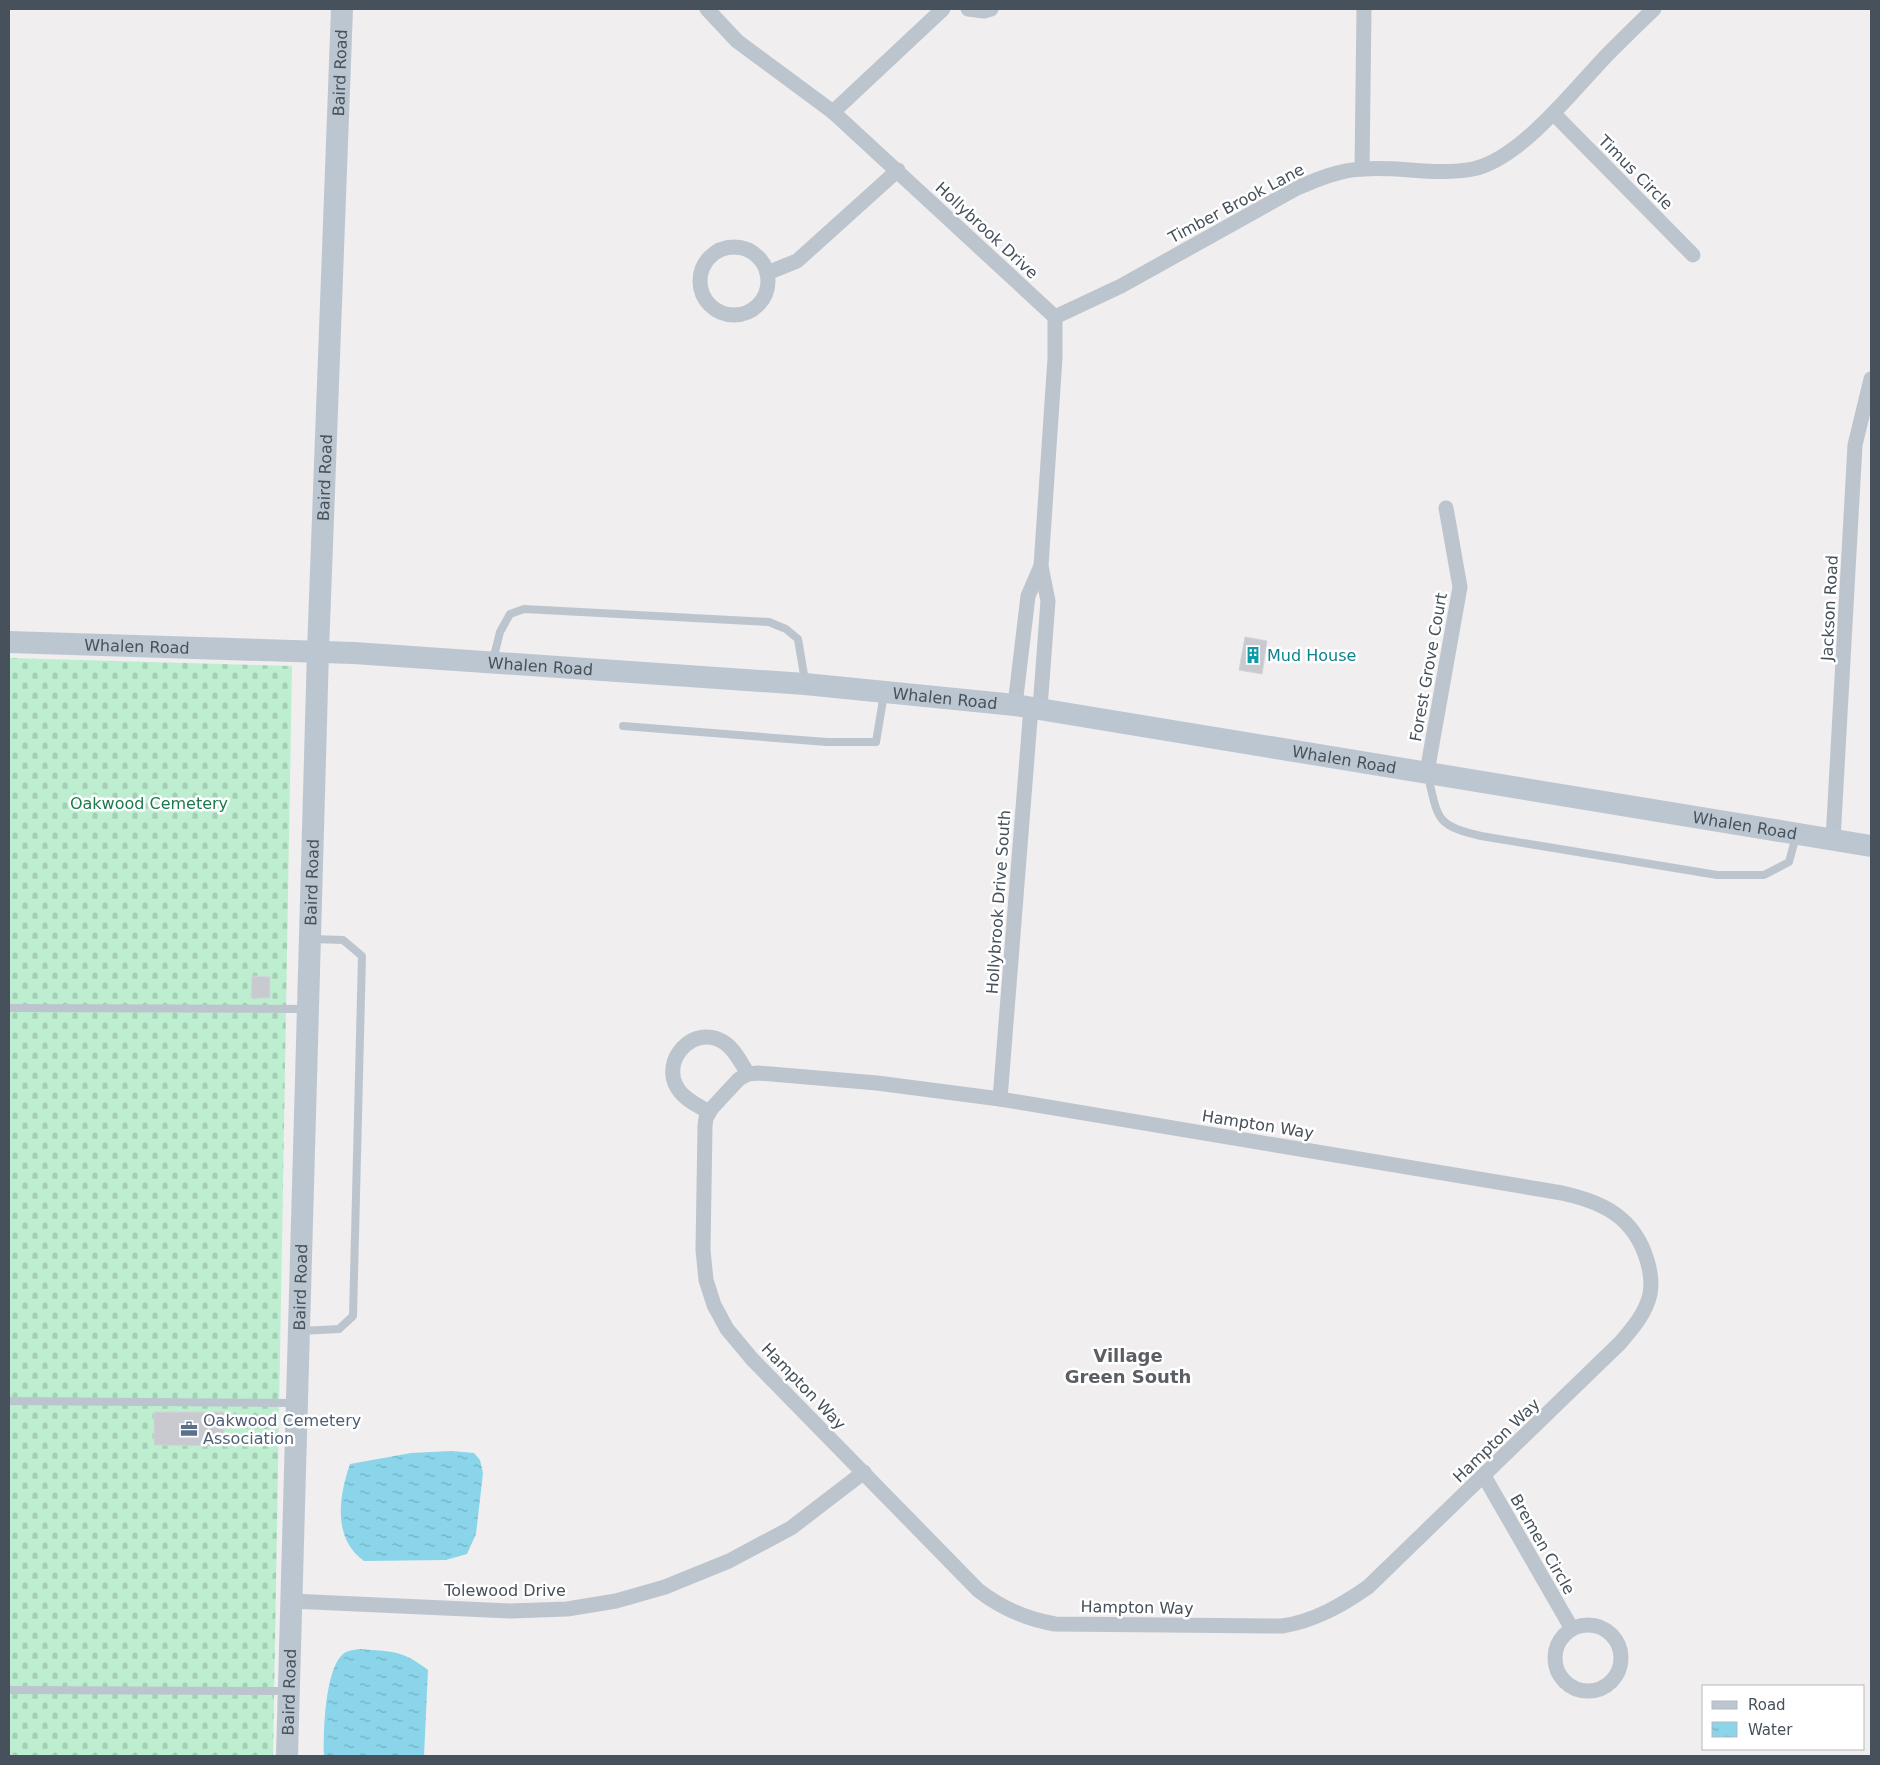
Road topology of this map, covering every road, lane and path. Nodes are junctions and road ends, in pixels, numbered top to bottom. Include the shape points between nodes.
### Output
1 (342, 9) edge
2 (707, 9) edge
3 (944, 9) edge
4 (968, 9) edge
5 (991, 9) edge
6 (1364, 9) edge
7 (1654, 9) edge
8 (833, 112) junction
9 (1554, 114) junction
10 (1362, 169) junction
11 (898, 170) junction
12 (1693, 255) dead end
13 (767, 273) junction
14 (1055, 317) junction
15 (1871, 379) edge
16 (1446, 508) dead end
17 (1041, 566) junction
18 (9, 642) edge
19 (318, 651) junction
20 (493, 662) junction
21 (805, 684) junction
22 (884, 692) junction
23 (1029, 707) junction
24 (623, 726) dead end
25 (1427, 772) junction
26 (1796, 833) junction
27 (1833, 840) junction
28 (1871, 846) edge
29 (311, 939) junction
30 (9, 1008) edge
31 (309, 1009) junction
32 (748, 1074) junction
33 (1000, 1099) junction
34 (709, 1112) junction
35 (299, 1331) junction
36 (9, 1402) edge
37 (297, 1403) junction
38 (864, 1472) junction
39 (1484, 1476) junction
40 (291, 1602) junction
41 (1572, 1630) junction
42 (9, 1690) edge
43 (289, 1692) junction
44 (287, 1756) edge

1 - 19 street, Baird Road
2 - 8 street, Hollybrook Drive via 737,41
3 - 8 street
4 - 5 street
6 - 10 street
7 - 9 street, Timber Brook Lane
8 - 11 street, Hollybrook Drive
9 - 10 street, Timber Brook Lane via 1498,159 1475,168 1450,172
9 - 12 street, Timus Circle
10 - 14 street, Timber Brook Lane via 1324,176 1297,188 1121,286
11 - 13 street via 797,261
11 - 14 street, Hollybrook Drive
13 - 13 street via 754,254 744,248 732,247 710,256 703,266 700,289 704,299 720,313 742,315 756,307 766,294
14 - 17 street
15 - 27 street, Jackson Road via 1855,445
16 - 25 street, Forest Grove Court via 1460,587
17 - 23 street via 1048,602
17 - 23 street via 1028,596
18 - 19 street, Whalen Road
19 - 20 street, Whalen Road
19 - 29 street, Baird Road
20 - 21 street, Whalen Road
20 - 21 lane via 500,632 510,614 524,609 769,622 798,639
21 - 22 street, Whalen Road
22 - 23 street, Whalen Road
22 - 24 lane via 876,742 827,742
23 - 25 street, Whalen Road
23 - 33 street, Hollybrook Drive South
25 - 26 street, Whalen Road
25 - 26 lane via 1437,815 1453,829 1481,836 1717,875 1764,875 1789,862
26 - 27 street, Whalen Road
27 - 28 street, Whalen Road
29 - 31 street, Baird Road
29 - 35 lane via 343,940 362,956 354,1316 339,1329
30 - 31 lane
31 - 35 street, Baird Road
32 - 33 street, Hampton Way via 877,1083
32 - 34 street via 739,1079
32 - 34 street via 733,1050 716,1038 694,1039 685,1044 674,1060 674,1081 678,1090
33 - 39 street, Hampton Way via 1562,1193 1590,1199 1616,1214 1633,1230 1650,1270 1650,1294 1643,1313 1620,1343
34 - 38 street, Hampton Way via 705,1126 702,1250 714,1305 727,1329 752,1359
35 - 37 street, Baird Road
36 - 37 lane
37 - 40 street, Baird Road
38 - 39 street, Hampton Way via 978,1590 1014,1612 1055,1624 1282,1626 1318,1616 1368,1587
38 - 40 street, Tolewood Drive via 791,1528 738,1556 665,1587 616,1602 566,1609 510,1611
39 - 41 street, Bremen Circle
40 - 43 street, Baird Road
41 - 41 street via 1560,1640 1555,1650 1557,1671 1563,1680 1582,1691 1604,1687 1618,1672 1620,1650 1616,1640 1598,1627 1588,1625
42 - 43 lane
43 - 44 street, Baird Road

